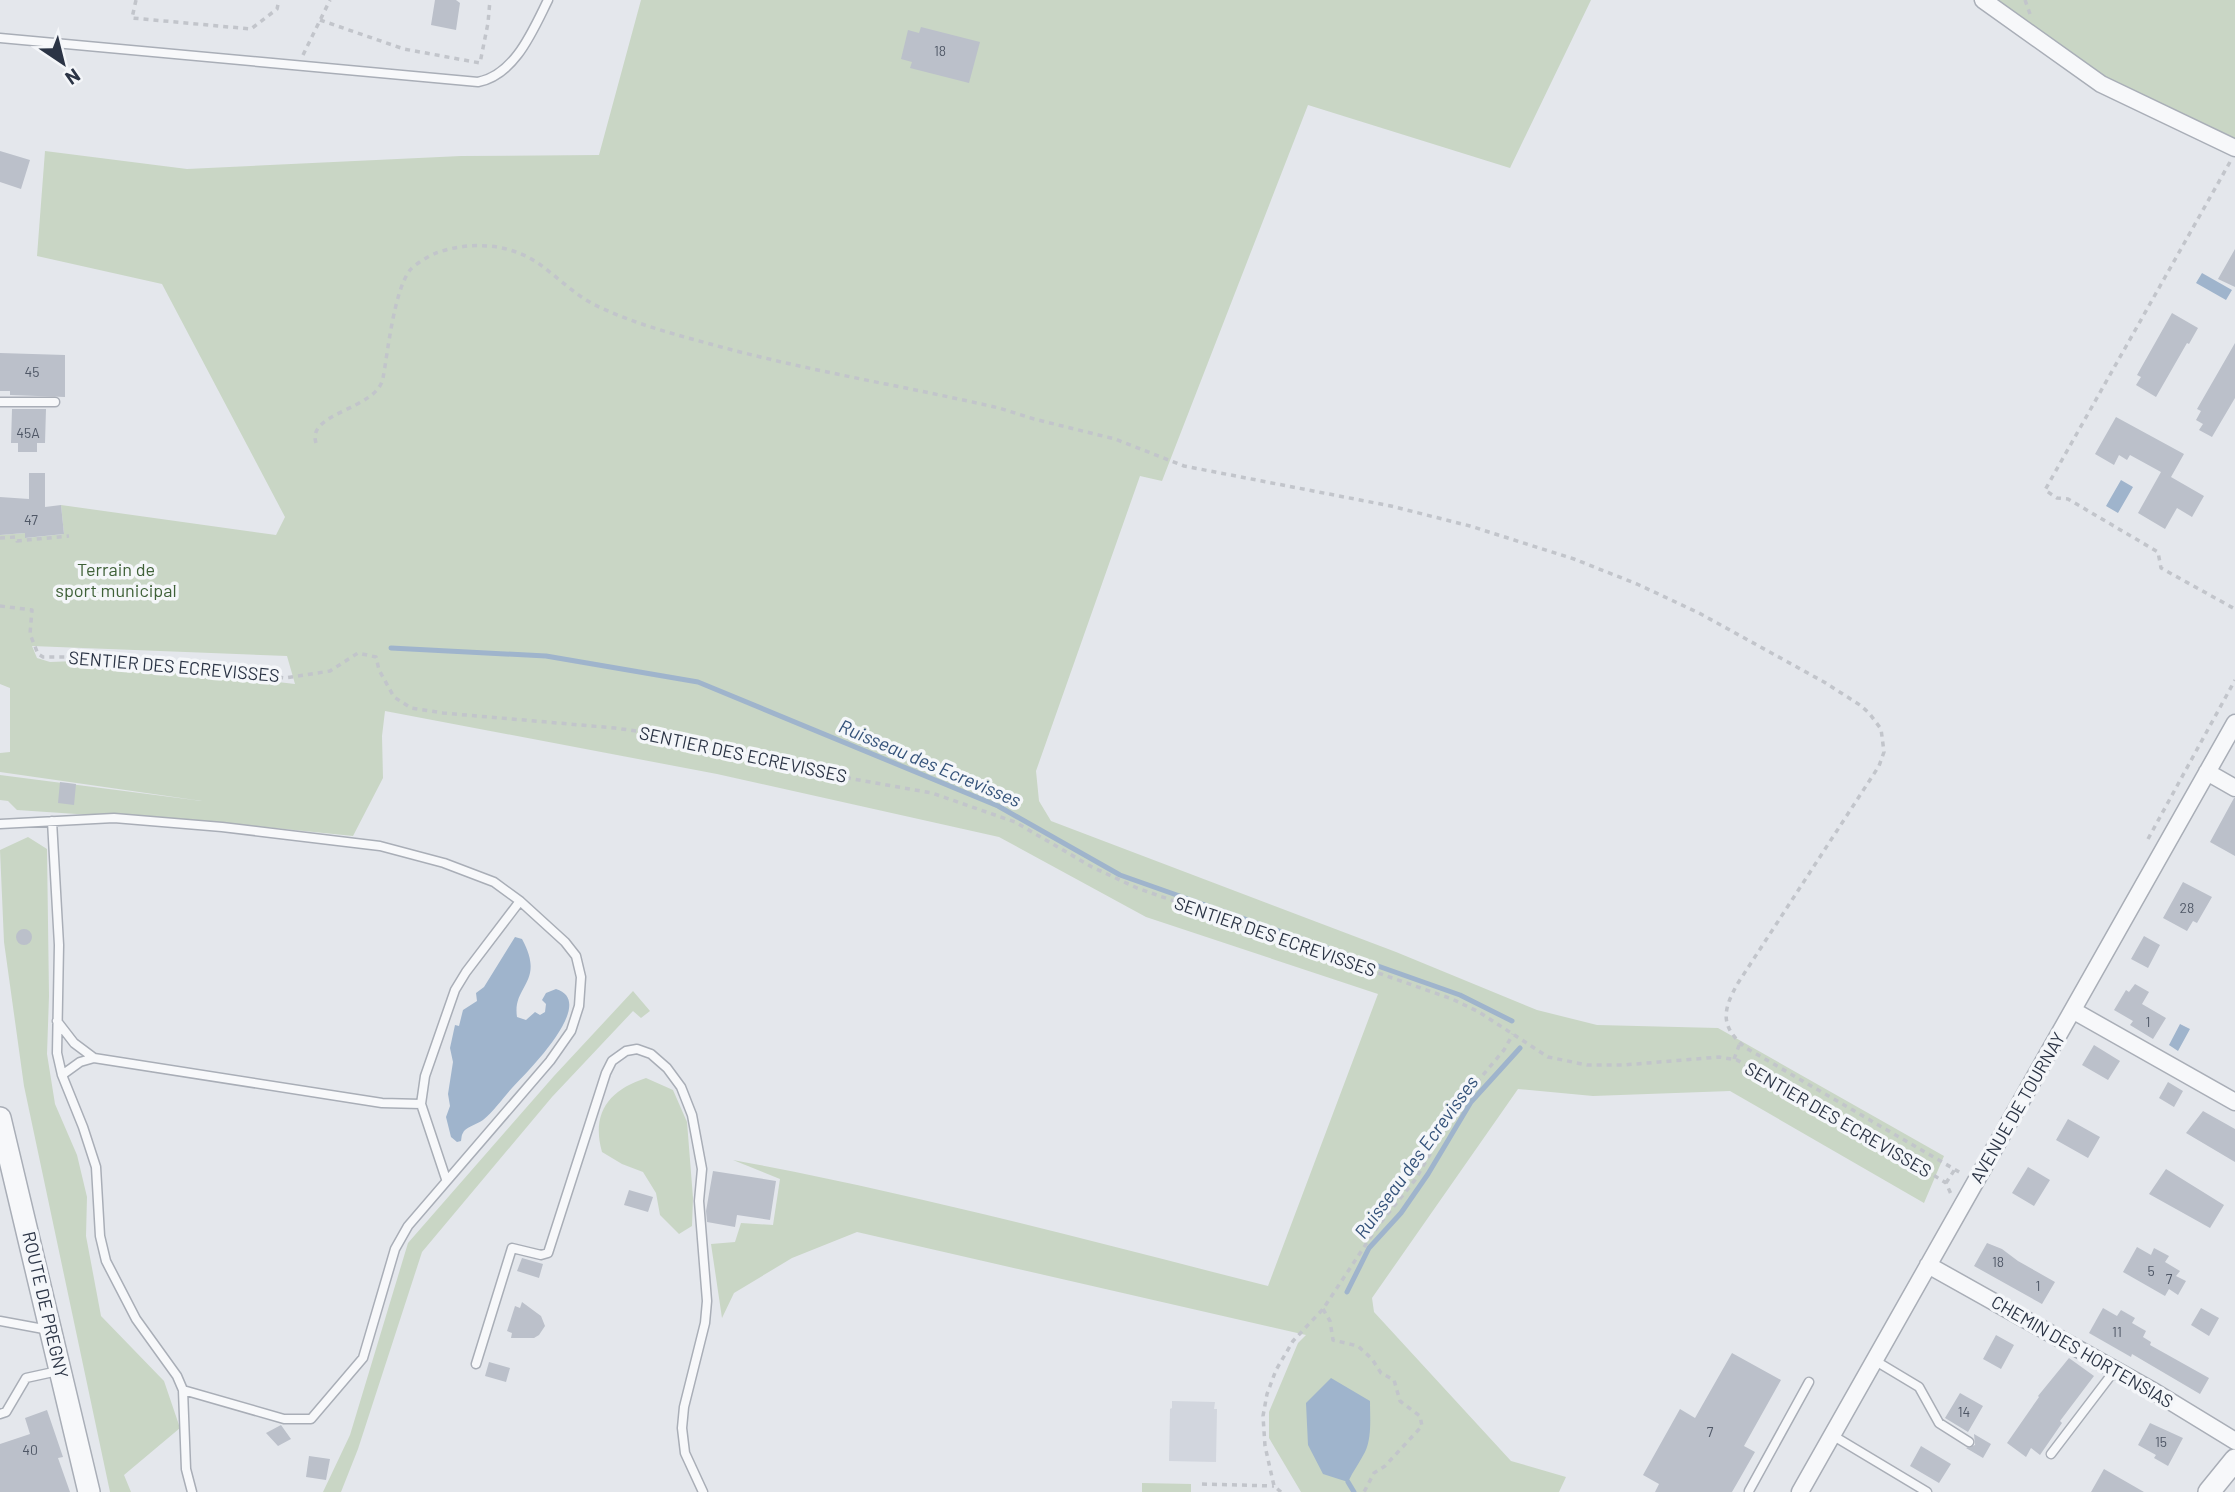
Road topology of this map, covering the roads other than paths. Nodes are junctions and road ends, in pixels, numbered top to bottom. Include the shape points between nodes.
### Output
1 (548, 0) edge
2 (1983, 0) edge
3 (0, 38) edge
4 (2233, 155) edge
5 (0, 402) edge
6 (55, 402) dead end
7 (2235, 723) edge
8 (2207, 772) junction
9 (2235, 788) edge
10 (52, 821) junction
11 (0, 824) edge
12 (520, 901) junction
13 (2074, 1010) junction
14 (57, 1021) junction
15 (94, 1058) junction
16 (62, 1076) junction
17 (2235, 1102) edge
18 (421, 1104) junction
19 (0, 1118) edge
20 (446, 1179) junction
21 (1928, 1265) junction
22 (0, 1321) edge
23 (52, 1331) junction
24 (1874, 1360) junction
25 (476, 1364) dead end
26 (61, 1370) junction
27 (2115, 1370) junction
28 (1809, 1382) dead end
29 (183, 1390) junction
30 (0, 1414) edge
31 (1832, 1435) junction
32 (2235, 1441) edge
33 (1969, 1442) dead end
34 (2051, 1454) dead end
35 (2235, 1460) edge
36 (1802, 1491) edge
37 (89, 1492) edge
38 (192, 1492) edge
39 (703, 1492) edge
40 (1750, 1492) edge
41 (1927, 1492) edge
42 (2210, 1492) edge

1 - 3 lane via 505,70 478,82
2 - 4 street via 2101,84
5 - 6 lane
7 - 8 street, AVENUE DE TOURNAY
8 - 9 street
8 - 13 street, AVENUE DE TOURNAY
10 - 11 lane
10 - 12 lane via 114,818 380,846 474,873
10 - 14 lane via 59,945
12 - 18 lane via 455,990 425,1076
12 - 20 lane via 576,956 581,977 579,1006 556,1055
13 - 17 street
13 - 21 street, AVENUE DE TOURNAY
14 - 15 lane via 74,1043
14 - 16 lane
15 - 16 lane
15 - 18 lane via 382,1103
16 - 29 lane via 96,1167 106,1261 135,1320
18 - 20 lane
19 - 23 street, ROUTE DE PREGNY
20 - 29 lane via 395,1248 360,1362 312,1419 284,1419
21 - 24 street, AVENUE DE TOURNAY
21 - 27 street, CHEMIN DES HORTENSIAS
22 - 23 lane
23 - 26 street, ROUTE DE PREGNY
24 - 31 street, AVENUE DE TOURNAY
24 - 33 lane via 1919,1387 1939,1423
25 - 39 lane via 512,1248 548,1253 612,1061 637,1049 651,1054 681,1087 692,1115 702,1168 699,1201 708,1301 682,1428 685,1453
26 - 30 lane via 26,1378 6,1412
26 - 37 street, ROUTE DE PREGNY
27 - 32 street, CHEMIN DES HORTENSIAS
27 - 34 lane
28 - 40 lane
29 - 38 lane via 186,1469
31 - 36 street, AVENUE DE TOURNAY
31 - 41 lane
35 - 42 street

